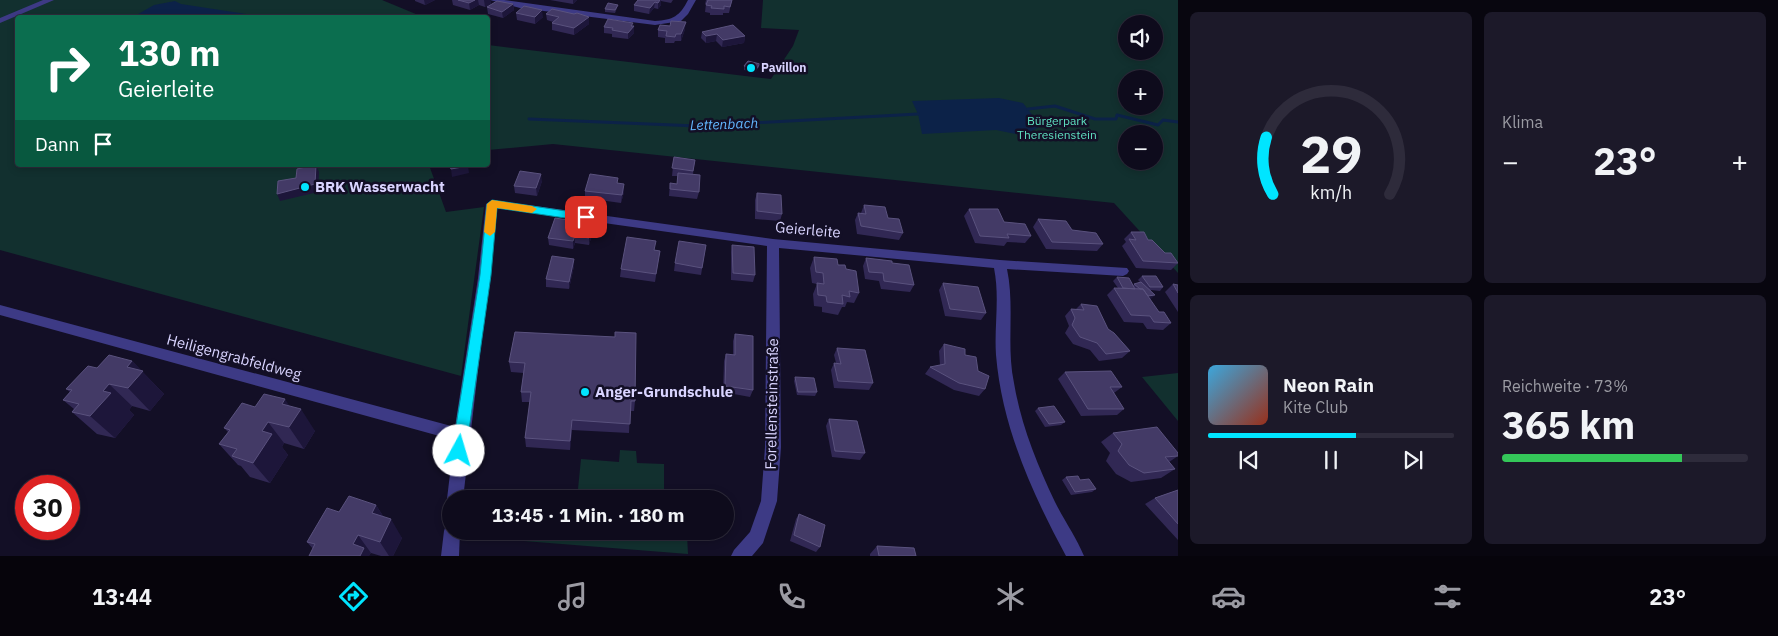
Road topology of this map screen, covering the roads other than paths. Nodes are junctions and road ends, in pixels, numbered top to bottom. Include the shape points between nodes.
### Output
1 (50, 0) edge
2 (494, 0) edge
3 (692, 0) edge
4 (0, 21) edge
5 (773, 244) junction
6 (1000, 264) junction
7 (1123, 271) dead end
8 (0, 310) edge
9 (460, 435) junction
10 (455, 490) edge
11 (451, 540) edge
12 (450, 556) edge
13 (740, 556) edge
14 (1075, 556) edge

1 - 4 street
2 - 3 street via 655,23 679,20
5 - 6 street, Geierleite
5 - 9 street, Geierleite via 492,204 485,275
5 - 13 street, Forellensteinstraße via 773,447 769,502 756,537
6 - 7 street, Geierleite
6 - 14 street via 1004,290 1003,355 1010,400 1024,451
8 - 9 street, Heiligengrabfeldweg
9 - 10 street
11 - 12 street

